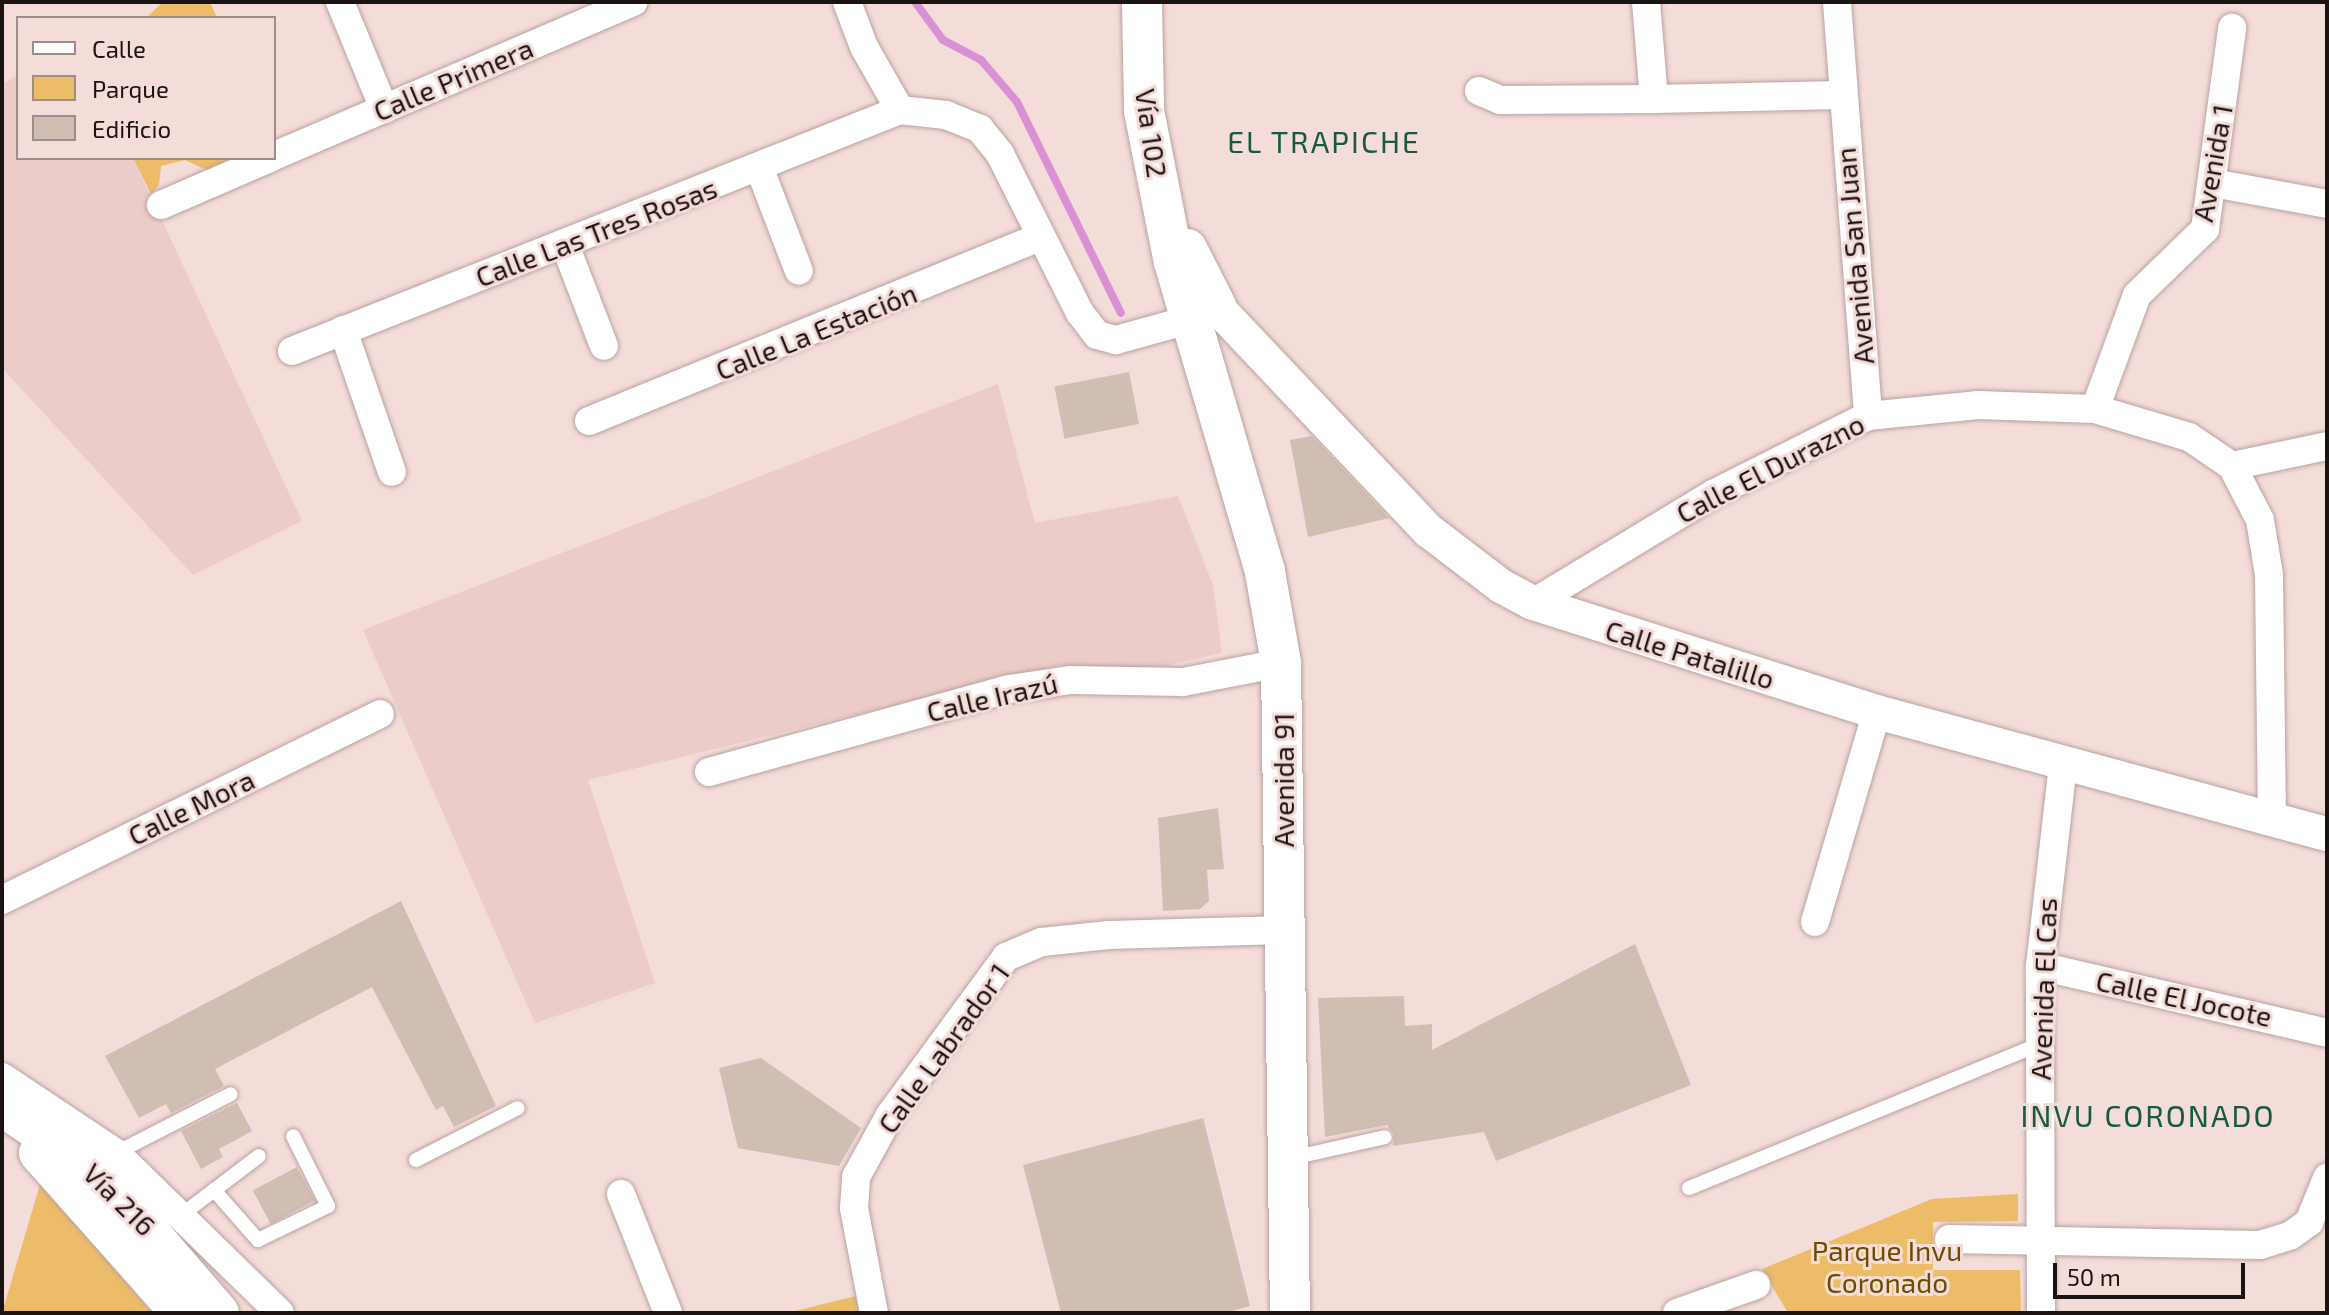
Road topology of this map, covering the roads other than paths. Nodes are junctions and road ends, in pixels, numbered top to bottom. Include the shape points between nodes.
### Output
1 (340, 2) edge
2 (633, 2) edge
3 (847, 2) edge
4 (1142, 2) edge
5 (1646, 2) edge
6 (1837, 2) edge
7 (2232, 28) dead end
8 (1479, 91) dead end
9 (1841, 95) junction
10 (1654, 99) junction
11 (384, 109) junction
12 (900, 110) junction
13 (276, 155) edge
14 (265, 160) edge
15 (759, 167) junction
16 (1158, 176) junction
17 (2213, 183) junction
18 (2327, 204) edge
19 (161, 205) dead end
20 (1041, 237) junction
21 (565, 245) junction
22 (1174, 262) joint
23 (799, 271) dead end
24 (1202, 313) junction
25 (343, 330) junction
26 (604, 346) dead end
27 (292, 351) dead end
28 (2095, 409) junction
29 (1868, 416) junction
30 (589, 421) dead end
31 (2327, 446) edge
32 (2232, 466) junction
33 (392, 472) dead end
34 (1533, 603) junction
35 (1281, 663) junction
36 (1877, 712) junction
37 (380, 714) dead end
38 (2063, 763) junction
39 (709, 772) dead end
40 (2272, 819) junction
41 (2327, 834) edge
42 (2, 900) edge
43 (1815, 922) dead end
44 (1284, 930) junction
45 (2040, 966) junction
46 (2327, 1033) edge
47 (2040, 1044) junction
48 (2, 1077) edge
49 (231, 1094) dead end
50 (2, 1106) edge
51 (518, 1108) dead end
52 (2, 1116) edge
53 (293, 1136) dead end
54 (1385, 1137) dead end
55 (259, 1156) dead end
56 (1288, 1159) junction
57 (416, 1160) dead end
58 (105, 1161) junction
59 (2327, 1178) edge
60 (1689, 1188) dead end
61 (214, 1190) junction
62 (621, 1194) dead end
63 (169, 1226) junction
64 (2040, 1238) junction
65 (1949, 1239) dead end
66 (1756, 1285) dead end
67 (181, 1313) edge
68 (219, 1313) edge
69 (280, 1313) edge
70 (668, 1313) edge
71 (874, 1313) edge
72 (1290, 1313) edge
73 (1677, 1313) edge
74 (2041, 1313) edge

1 - 11 street
2 - 11 street, Calle Primera
3 - 12 street via 864,47
4 - 16 main road, Vía 102 via 1144,111
5 - 10 street
6 - 9 street, Avenida San Juan
7 - 17 street, Avenida 1
8 - 10 street via 1500,100
9 - 10 street
9 - 29 street, Avenida San Juan
11 - 13 street, Calle Primera
12 - 15 street, Calle Las Tres Rosas
12 - 20 street via 946,115 980,129 1018,185
14 - 19 street, Calle Primera
15 - 21 street, Calle Las Tres Rosas
15 - 23 street
16 - 22 main road, Vía 102
16 - 24 main road
17 - 18 street
17 - 28 street, Avenida 1 via 2205,229 2137,295
20 - 24 street via 1097,335 1116,340
20 - 30 street, Calle La Estación
21 - 25 street, Calle Las Tres Rosas
21 - 26 street
22 - 24 main road, Avenida 91
24 - 34 street, Calle Patalillo via 1429,531 1501,586
24 - 35 main road, Avenida 91 via 1265,572
25 - 27 street, Calle Las Tres Rosas
25 - 33 street
28 - 29 street, Calle El Durazno via 1978,405
28 - 32 street, Calle El Durazno via 2189,437
29 - 34 street, Calle El Durazno via 1713,494
31 - 32 street
32 - 40 street, Calle El Durazno via 2260,520 2269,575
34 - 36 street, Calle Patalillo
35 - 39 street, Calle Irazú via 1183,682 1071,680 1009,689
35 - 44 main road, Avenida 91
36 - 38 street, Calle Patalillo
36 - 43 street
37 - 42 street, Calle Mora
38 - 40 street, Calle Patalillo
38 - 45 street, Avenida El Cas
40 - 41 street, Calle Patalillo
44 - 56 main road, Avenida 91
44 - 71 street, Calle Labrador 1 via 1109,935 1042,942 1006,957 890,1115 856,1177 854,1208
45 - 46 street, Calle El Jocote
45 - 47 street, Avenida El Cas
47 - 60 lane
47 - 64 street, Avenida El Cas
48 - 58 street
49 - 58 lane
50 - 58 main road, Vía 216
51 - 57 lane
52 - 67 main road, Vía 216 via 74,1188
53 - 61 lane via 328,1206 258,1240
54 - 56 lane
55 - 61 lane
56 - 72 main road, Avenida 91
58 - 63 main road, Vía 216
59 - 64 street via 2309,1222 2290,1236 2260,1245
61 - 63 lane
62 - 70 street
63 - 68 main road, Vía 216
63 - 69 street
64 - 65 street
64 - 74 street, Avenida El Cas
66 - 73 street

